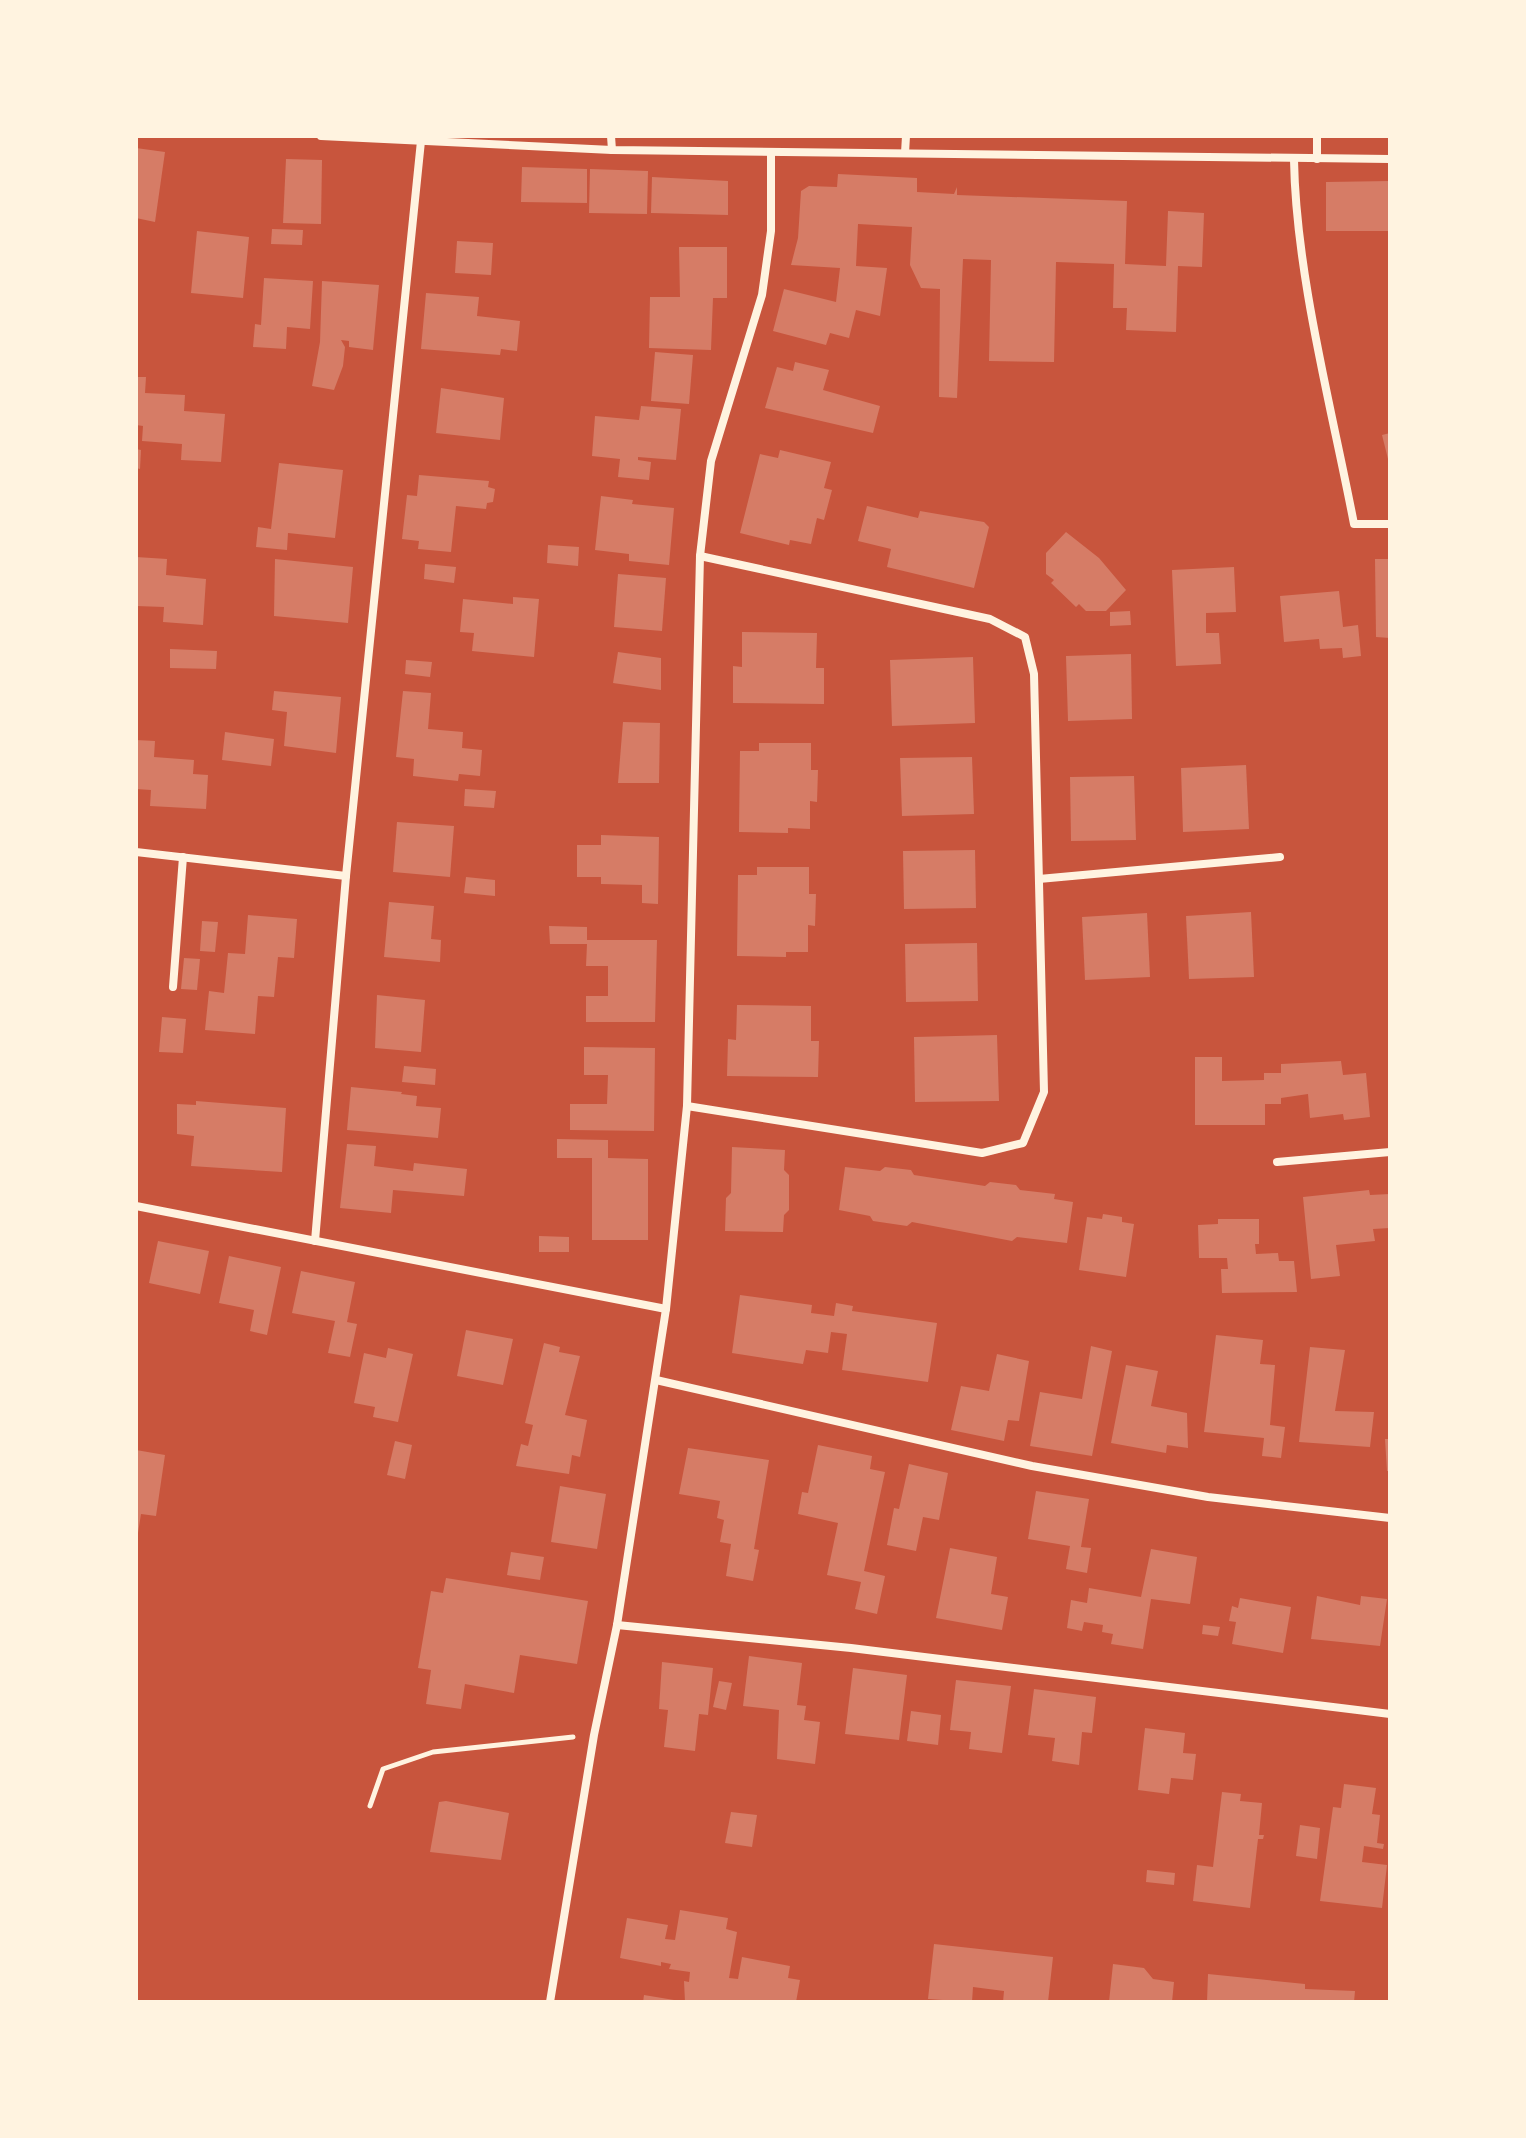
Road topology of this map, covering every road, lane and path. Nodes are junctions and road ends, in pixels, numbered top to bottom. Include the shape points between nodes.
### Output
1 (321, 136) edge
2 (611, 136) edge
3 (906, 136) edge
4 (1317, 136) edge
5 (421, 141) junction
6 (612, 150) junction
7 (771, 152) junction
8 (905, 153) junction
9 (1317, 159) junction
10 (1390, 159) edge
11 (1294, 160) junction
12 (1390, 524) edge
13 (700, 556) junction
14 (136, 852) edge
15 (183, 857) junction
16 (1280, 857) dead end
17 (346, 876) junction
18 (1039, 879) junction
19 (173, 987) dead end
20 (687, 1106) junction
21 (1390, 1152) edge
22 (1277, 1162) dead end
23 (136, 1206) edge
24 (315, 1241) junction
25 (666, 1309) junction
26 (656, 1380) junction
27 (1390, 1518) edge
28 (617, 1625) junction
29 (1390, 1714) edge
30 (594, 1735) junction
31 (370, 1806) dead end
32 (550, 2002) edge

1 - 5 street
2 - 6 street
3 - 8 street
4 - 9 street
5 - 6 street
5 - 17 street
6 - 7 street
7 - 8 street
7 - 13 street via 771,231 762,295 711,461
8 - 11 street
9 - 10 street
9 - 11 street
11 - 12 street via 1308,285 1354,524
13 - 18 street via 990,619 1025,637 1034,674
13 - 20 street
14 - 15 street
15 - 17 street
15 - 19 street
16 - 18 street
17 - 24 street
18 - 20 street via 1044,1092 1023,1143 982,1153
20 - 25 street
21 - 22 street
23 - 24 street
24 - 25 street
25 - 26 street
26 - 27 street via 1032,1466 1208,1497
26 - 28 street
28 - 29 street
28 - 30 street
30 - 31 path via 433,1752 383,1769
30 - 32 street

